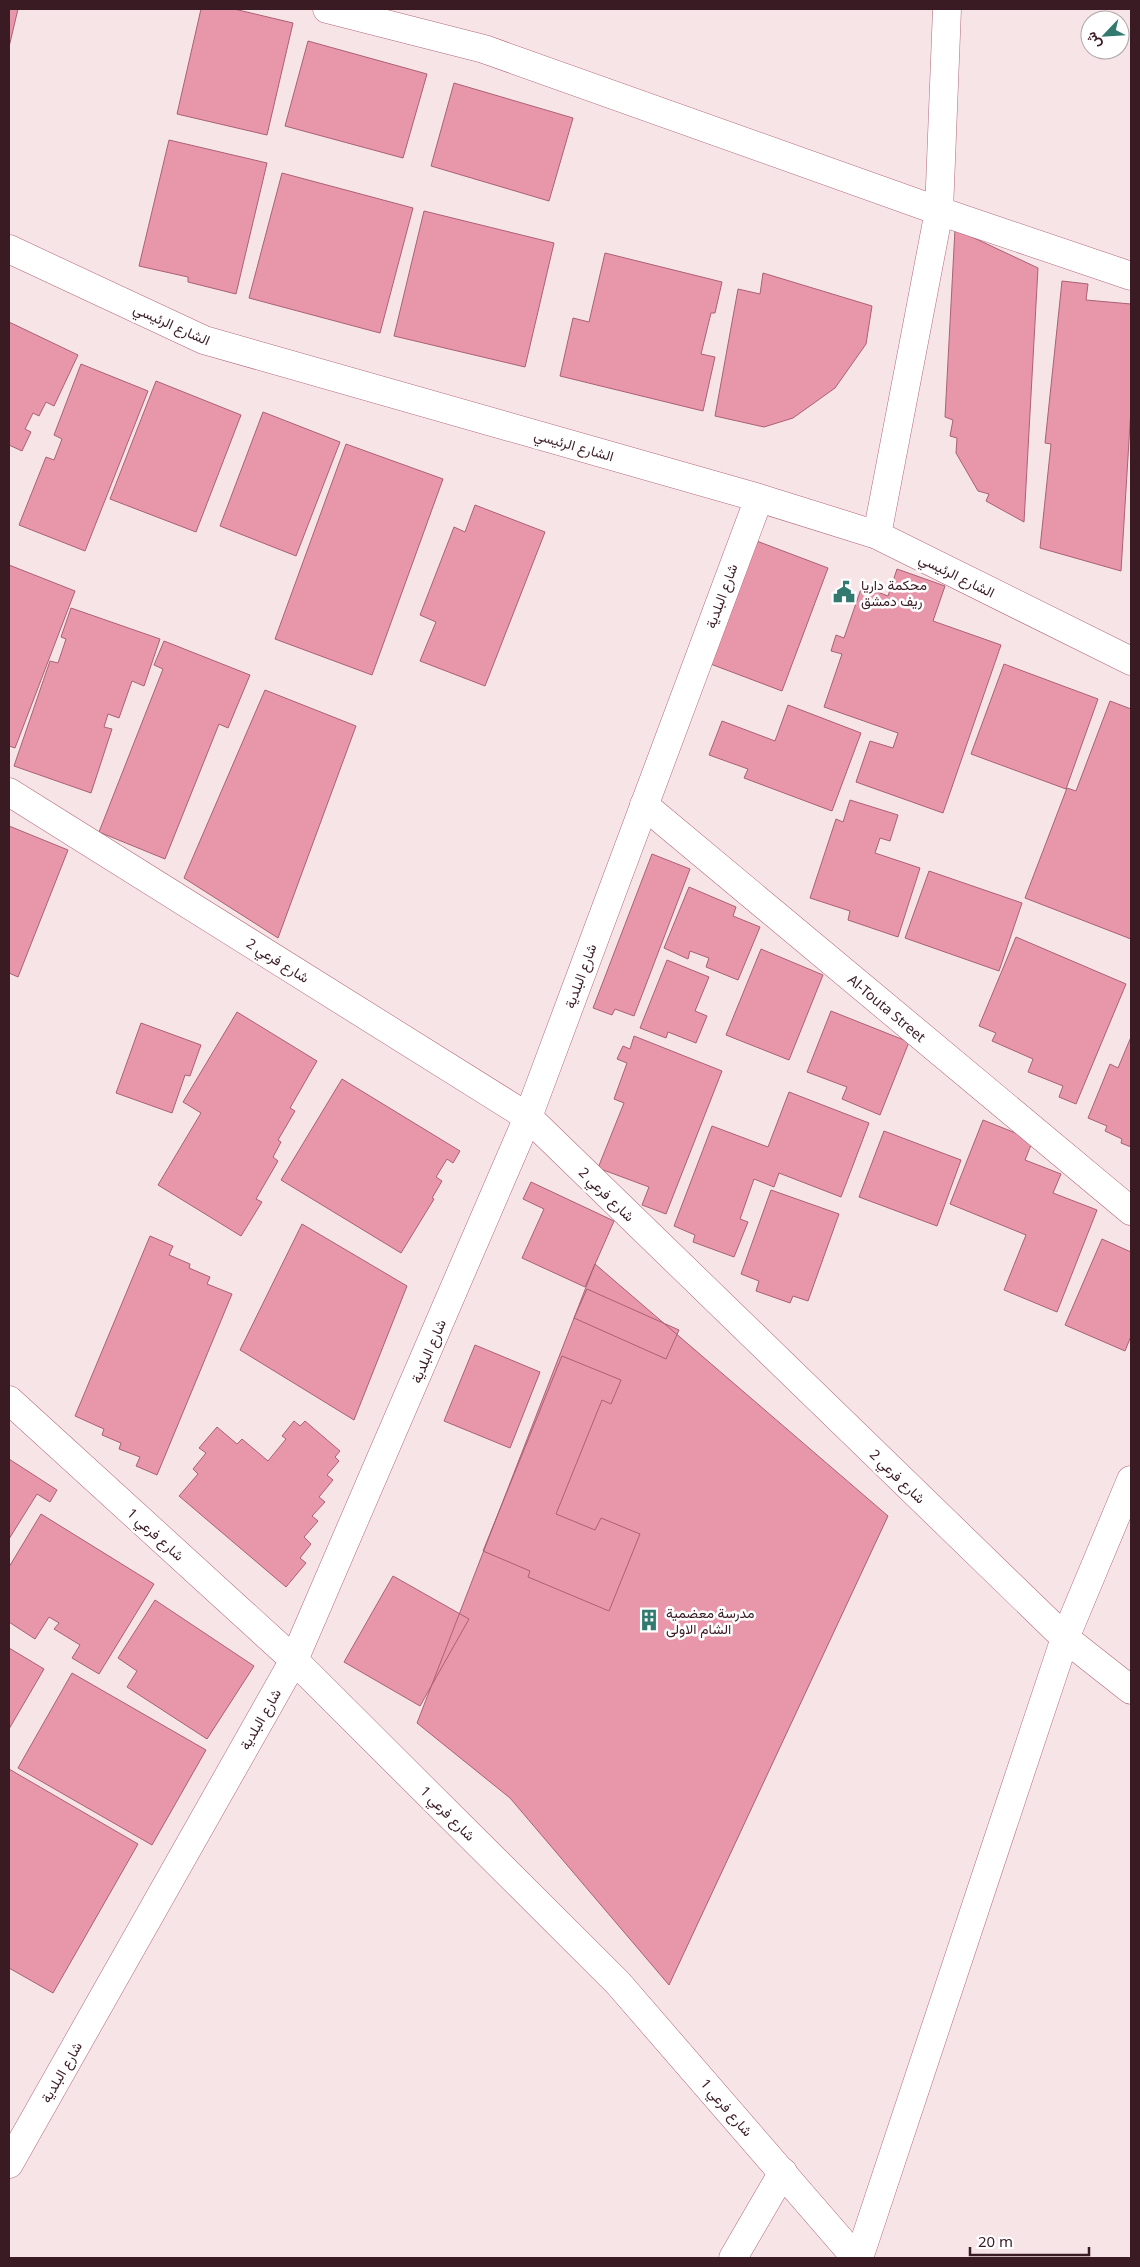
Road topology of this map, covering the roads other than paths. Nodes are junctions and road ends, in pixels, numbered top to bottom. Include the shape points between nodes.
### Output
1 (327, 9) edge
2 (947, 9) edge
3 (939, 211) junction
4 (9, 250) edge
5 (1131, 276) edge
6 (758, 498) junction
7 (876, 535) junction
8 (1131, 661) edge
9 (9, 792) edge
10 (644, 805) junction
11 (528, 1117) junction
12 (1131, 1211) edge
13 (9, 1400) edge
14 (1131, 1480) edge
15 (1065, 1638) junction
16 (294, 1660) junction
17 (1131, 1690) edge
18 (9, 2164) edge
19 (783, 2172) junction
20 (733, 2258) edge
21 (857, 2258) edge

1 - 3 street via 484,49
2 - 3 street
3 - 5 street
3 - 7 street
4 - 6 street, الشارع الرئيسي via 204,340
6 - 7 street, الشارع الرئيسي
6 - 10 street, شارع البلدية
7 - 8 street, الشارع الرئيسي
9 - 11 street, شارع فرعي 2
10 - 11 street, شارع البلدية
10 - 12 street, Al-Touta Street
11 - 15 street, شارع فرعي 2
11 - 16 street, شارع البلدية
13 - 16 street, شارع فرعي 1
14 - 15 street
15 - 17 street, شارع فرعي 2
15 - 21 street
16 - 18 street, شارع البلدية
16 - 19 street, شارع فرعي 1 via 618,1983
19 - 20 street
19 - 21 street, شارع فرعي 1

